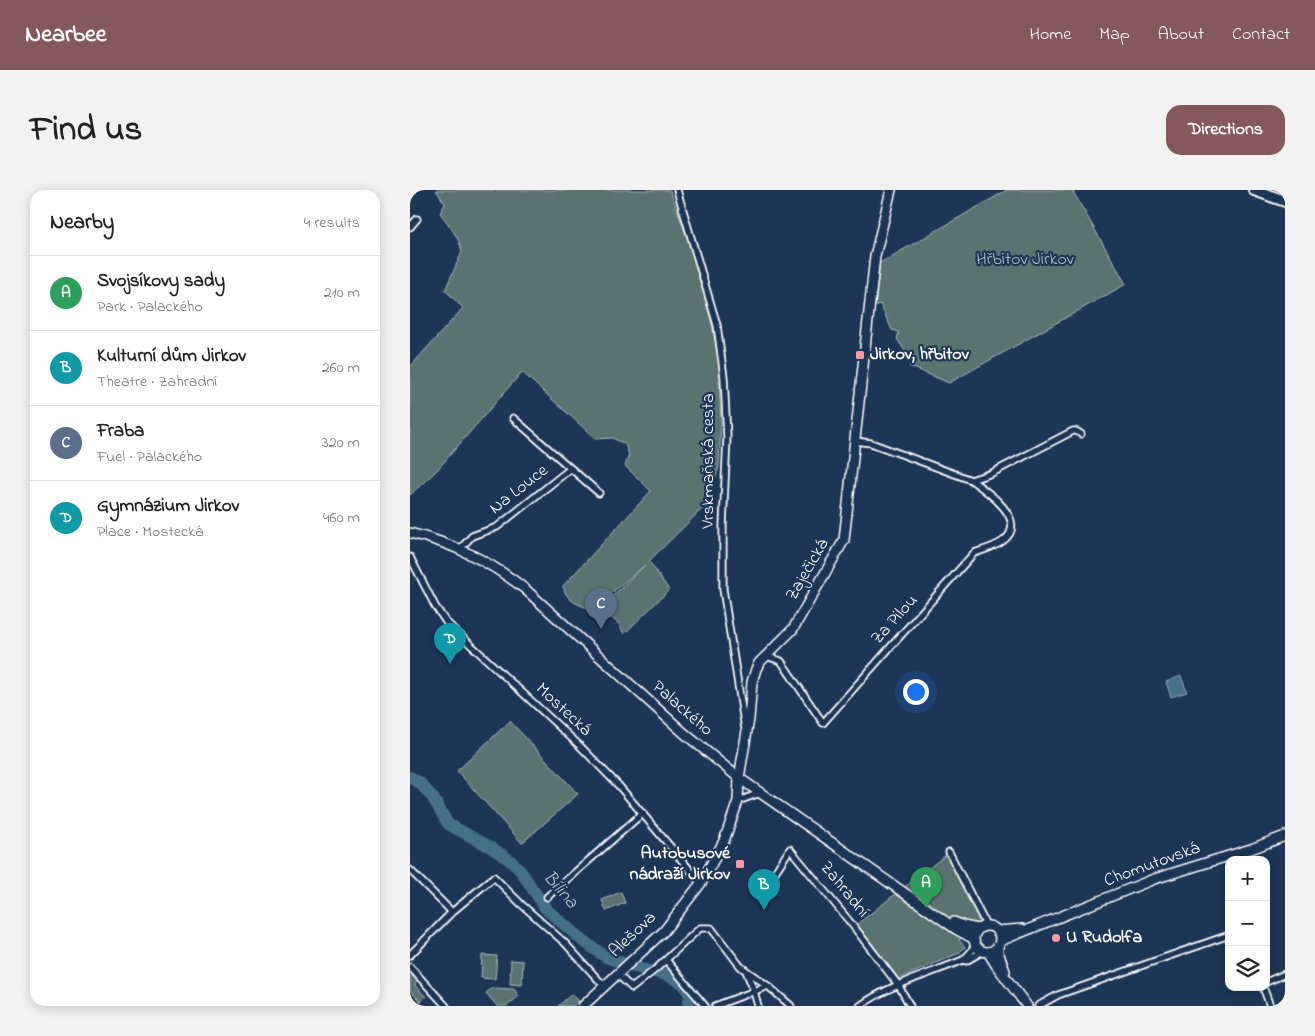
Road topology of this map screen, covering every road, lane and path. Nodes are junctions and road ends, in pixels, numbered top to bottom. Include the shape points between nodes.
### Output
1 (677, 190) edge
2 (891, 190) edge
3 (1254, 190) edge
4 (1285, 201) edge
5 (417, 219) dead end
6 (410, 227) edge
7 (513, 418) dead end
8 (1081, 434) dead end
9 (855, 441) junction
10 (570, 469) junction
11 (971, 480) junction
12 (599, 493) dead end
13 (410, 533) edge
14 (460, 549) junction
15 (410, 557) edge
16 (766, 656) junction
17 (746, 736) junction
18 (739, 778) junction
19 (760, 793) junction
20 (738, 801) junction
21 (643, 813) junction
22 (1285, 836) edge
23 (949, 852) dead end
24 (410, 870) edge
25 (701, 883) junction
26 (766, 886) dead end
27 (547, 898) dead end
28 (452, 912) junction
29 (935, 913) junction
30 (982, 927) junction
31 (1032, 929) junction
32 (998, 930) junction
33 (1225, 936) edge
34 (974, 942) junction
35 (999, 944) junction
36 (986, 952) junction
37 (410, 955) edge
38 (666, 960) junction
39 (963, 960) junction
40 (410, 967) edge
41 (746, 971) junction
42 (617, 974) junction
43 (1285, 974) edge
44 (1270, 980) edge
45 (604, 986) junction
46 (768, 986) junction
47 (899, 986) junction
48 (1015, 989) junction
49 (754, 991) junction
50 (1264, 991) edge
51 (446, 1006) edge
52 (582, 1006) edge
53 (705, 1006) edge
54 (715, 1006) edge
55 (758, 1006) edge
56 (791, 1006) edge
57 (860, 1006) edge
58 (910, 1006) edge
59 (1027, 1006) edge
60 (1038, 1006) edge
61 (1270, 1006) edge

1 - 17 street, Vrskmaňská cesta via 717,325 724,376 727,437 723,589
2 - 9 street, Zaječická via 875,256
3 - 4 highway
5 - 6 street
7 - 10 street, Na Louce
8 - 11 street via 1073,432 992,473
9 - 11 street via 871,443
9 - 16 street, Zaječická via 844,540 793,629
10 - 12 street, Na Louce
10 - 14 street, Na Louce via 497,527 472,536
11 - 16 street, Za Pilou via 1010,515 1012,525 1008,537 974,554 823,723 781,661
13 - 14 street, Palackého
14 - 18 street, Palackého via 484,560 525,589 684,733
15 - 21 street, Mostecká via 446,622 579,745
16 - 17 street, Zaječická via 756,669 752,682
17 - 18 street, Zaječická
18 - 19 street, Palackého
18 - 20 street, Zaječická
19 - 20 street
19 - 29 street, Palackého
20 - 25 street, Zaječická via 724,841
21 - 25 street, Mostecká
21 - 27 street
22 - 31 street, Chomutovská via 1154,879
23 - 30 street
24 - 28 street
25 - 42 street, Alešova via 664,931
26 - 47 street, Zahradní via 790,849
28 - 37 street
28 - 45 street via 494,877 565,942
29 - 30 street, Palackého via 963,926
29 - 34 street, Palackého
30 - 32 street, Chomutovská
30 - 34 street, Chomutovská
31 - 32 street, Chomutovská
31 - 35 street, Chomutovská
32 - 35 street
33 - 60 street via 1058,995
34 - 36 street
34 - 39 street, Chomutovská
35 - 36 street, Chomutovská
35 - 48 street via 1001,963
36 - 39 street, Chomutovská
36 - 48 street
38 - 41 street via 706,926
38 - 42 street via 632,988
38 - 53 street
39 - 47 street, Chomutovská
40 - 51 street
41 - 46 street
41 - 49 street
42 - 45 street, Alešova
43 - 44 street
45 - 52 street, Alešova
46 - 49 street
46 - 56 street
47 - 57 street, Chomutovská
47 - 58 street
48 - 59 street
49 - 54 street
49 - 55 street
50 - 61 street

